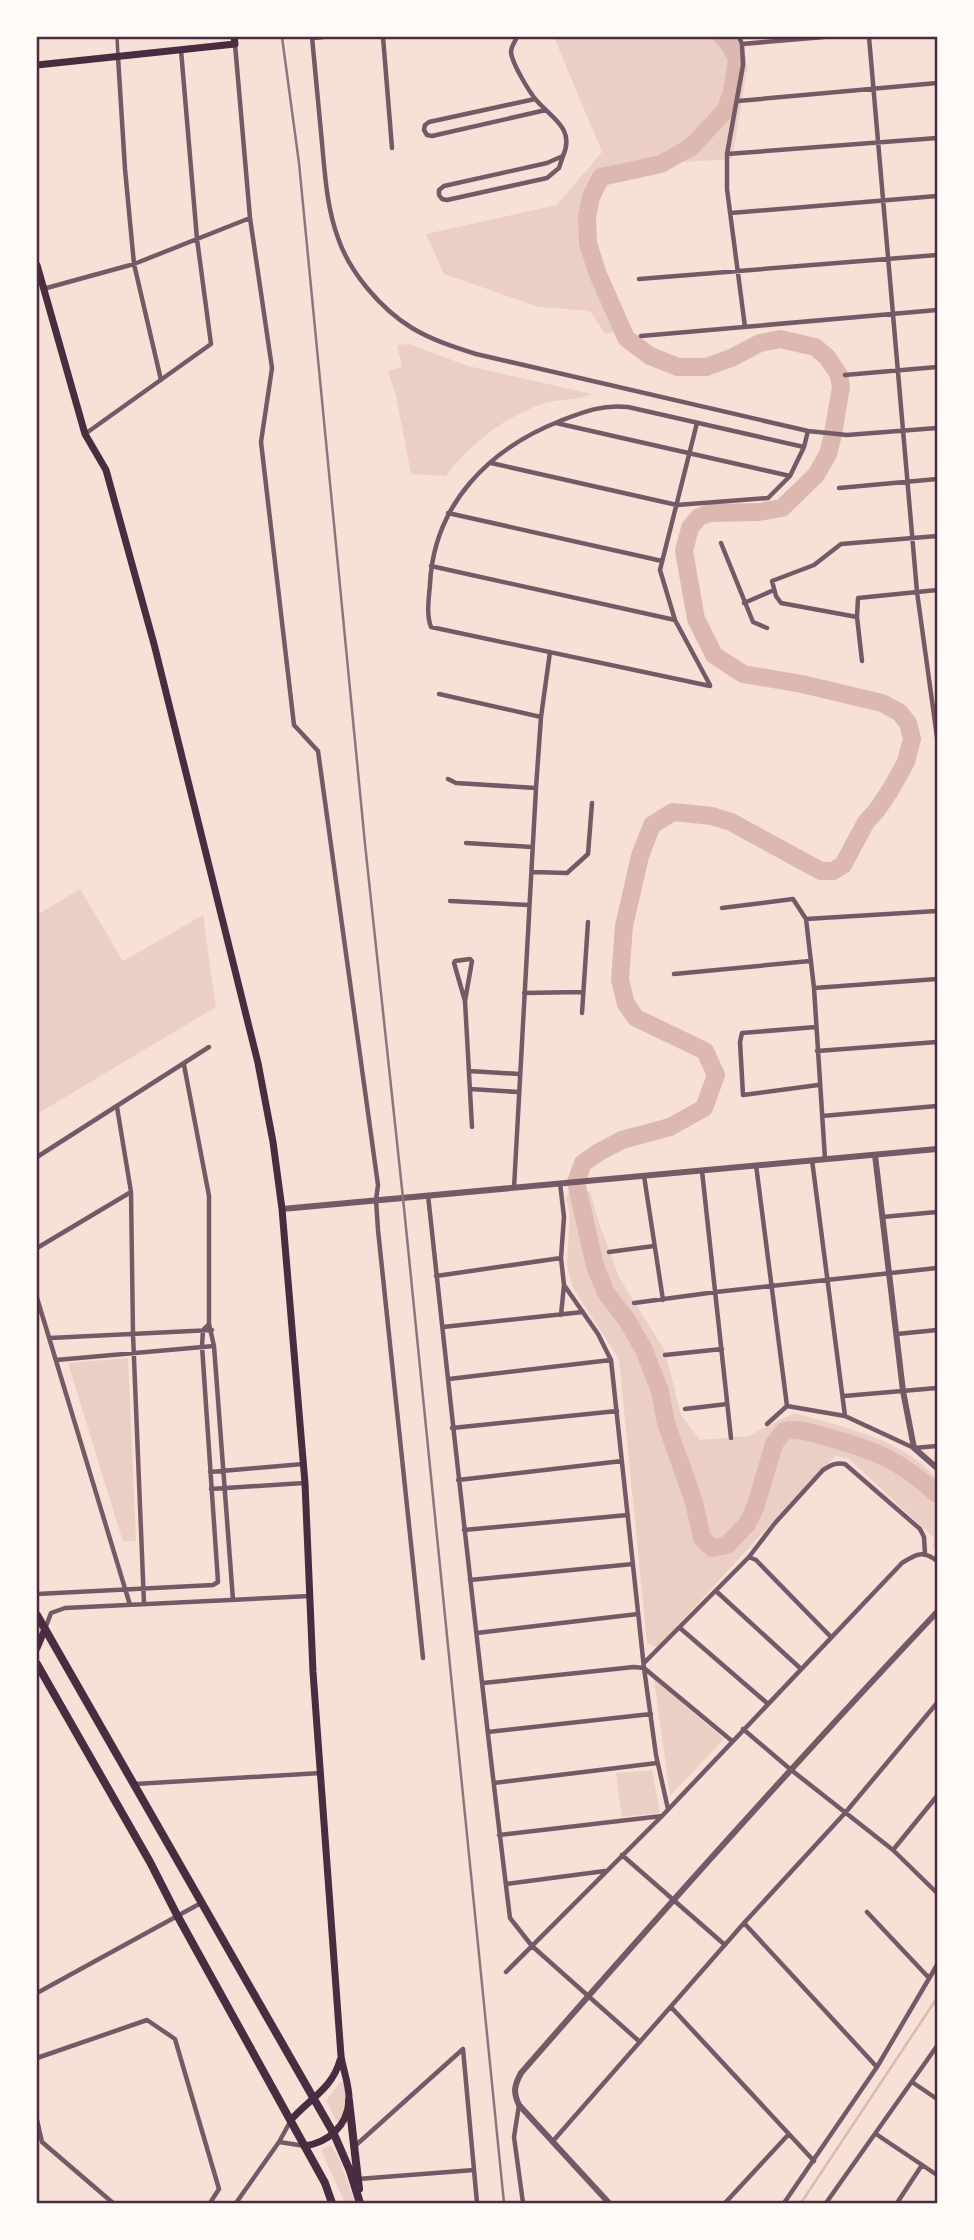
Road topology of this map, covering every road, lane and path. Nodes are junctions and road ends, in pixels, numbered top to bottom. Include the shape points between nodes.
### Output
1 (117, 37) edge
2 (312, 37) edge
3 (323, 37) edge
4 (383, 37) edge
5 (517, 37) edge
6 (738, 37) edge
7 (824, 37) edge
8 (869, 37) edge
9 (234, 41) edge
10 (742, 44) junction
11 (181, 50) junction
12 (118, 56) junction
13 (37, 65) edge
14 (937, 83) edge
15 (873, 89) junction
16 (535, 99) junction
17 (738, 101) junction
18 (546, 110) junction
19 (937, 138) edge
20 (878, 142) junction
21 (392, 148) dead end
22 (727, 154) junction
23 (563, 156) junction
24 (937, 196) edge
25 (883, 201) junction
26 (731, 213) junction
27 (250, 218) junction
28 (197, 239) junction
29 (937, 255) edge
30 (888, 259) junction
31 (37, 264) edge
32 (134, 264) junction
33 (737, 271) junction
34 (639, 279) dead end
35 (43, 289) junction
36 (937, 310) edge
37 (893, 314) junction
38 (745, 327) junction
39 (641, 336) dead end
40 (937, 367) edge
41 (898, 370) junction
42 (845, 375) dead end
43 (161, 380) junction
44 (555, 423) junction
45 (697, 423) junction
46 (937, 428) edge
47 (810, 431) junction
48 (903, 431) junction
49 (85, 434) junction
50 (804, 447) junction
51 (690, 453) junction
52 (490, 462) junction
53 (790, 476) junction
54 (937, 480) edge
55 (908, 482) junction
56 (839, 488) dead end
57 (677, 505) junction
58 (448, 513) junction
59 (937, 536) edge
60 (912, 538) junction
61 (721, 542) dead end
62 (662, 561) junction
63 (431, 566) junction
64 (775, 590) junction
65 (937, 590) edge
66 (917, 592) junction
67 (744, 603) junction
68 (857, 617) junction
69 (676, 620) junction
70 (766, 628) dead end
71 (550, 652) junction
72 (862, 661) dead end
73 (937, 673) edge
74 (929, 674) junction
75 (439, 694) dead end
76 (541, 717) junction
77 (937, 737) edge
78 (448, 779) dead end
79 (536, 788) junction
80 (592, 803) dead end
81 (466, 843) dead end
82 (532, 847) junction
83 (532, 872) junction
84 (450, 901) dead end
85 (529, 905) junction
86 (722, 908) dead end
87 (937, 911) edge
88 (806, 919) junction
89 (588, 922) dead end
90 (810, 961) junction
91 (674, 974) dead end
92 (937, 978) edge
93 (814, 988) junction
94 (583, 992) junction
95 (524, 993) junction
96 (465, 1001) junction
97 (582, 1013) dead end
98 (816, 1027) junction
99 (937, 1042) edge
100 (209, 1047) dead end
101 (817, 1051) junction
102 (184, 1065) junction
103 (469, 1071) junction
104 (519, 1074) junction
105 (818, 1085) junction
106 (470, 1089) junction
107 (519, 1092) junction
108 (937, 1106) edge
109 (117, 1108) junction
110 (822, 1116) junction
111 (472, 1127) dead end
112 (937, 1149) edge
113 (875, 1154) junction
114 (37, 1157) edge
115 (825, 1159) junction
116 (812, 1160) junction
117 (756, 1165) junction
118 (702, 1170) junction
119 (643, 1176) junction
120 (562, 1183) junction
121 (514, 1188) junction
122 (131, 1192) junction
123 (428, 1195) junction
124 (376, 1200) junction
125 (282, 1209) junction
126 (937, 1212) edge
127 (882, 1217) junction
128 (654, 1246) junction
129 (37, 1248) edge
130 (609, 1252) dead end
131 (561, 1258) junction
132 (937, 1268) edge
133 (888, 1273) junction
134 (436, 1276) junction
135 (828, 1280) junction
136 (564, 1284) junction
137 (772, 1286) junction
138 (716, 1292) junction
139 (37, 1298) edge
140 (663, 1300) junction
141 (634, 1303) dead end
142 (583, 1312) junction
143 (561, 1315) junction
144 (209, 1324) junction
145 (443, 1327) junction
146 (202, 1330) junction
147 (212, 1330) junction
148 (937, 1330) edge
149 (133, 1334) junction
150 (896, 1334) junction
151 (50, 1338) junction
152 (202, 1346) junction
153 (214, 1346) junction
154 (722, 1349) junction
155 (134, 1353) junction
156 (665, 1355) dead end
157 (56, 1360) junction
158 (611, 1360) junction
159 (449, 1379) junction
160 (937, 1388) edge
161 (903, 1391) junction
162 (844, 1396) junction
163 (727, 1404) junction
164 (787, 1406) junction
165 (685, 1409) dead end
166 (617, 1411) junction
167 (845, 1416) junction
168 (767, 1424) dead end
169 (452, 1428) junction
170 (731, 1438) dead end
171 (937, 1446) edge
172 (914, 1448) junction
173 (622, 1461) junction
174 (303, 1464) junction
175 (937, 1468) edge
176 (225, 1470) junction
177 (210, 1472) junction
178 (458, 1480) junction
179 (305, 1483) junction
180 (226, 1487) junction
181 (211, 1489) junction
182 (628, 1515) junction
183 (464, 1530) junction
184 (925, 1554) junction
185 (749, 1557) junction
186 (937, 1561) edge
187 (633, 1564) junction
188 (470, 1580) junction
189 (145, 1587) junction
190 (127, 1590) junction
191 (716, 1591) junction
192 (37, 1594) edge
193 (310, 1596) junction
194 (233, 1600) junction
195 (144, 1604) junction
196 (130, 1605) junction
197 (937, 1612) edge
198 (638, 1614) junction
199 (37, 1615) edge
200 (680, 1628) junction
201 (45, 1629) junction
202 (477, 1633) junction
203 (830, 1636) junction
204 (37, 1648) edge
205 (423, 1658) dead end
206 (37, 1664) edge
207 (644, 1666) junction
208 (800, 1668) junction
209 (483, 1683) junction
210 (767, 1703) junction
211 (937, 1703) edge
212 (651, 1714) junction
213 (743, 1729) junction
214 (488, 1732) junction
215 (732, 1741) junction
216 (657, 1763) junction
217 (790, 1769) junction
218 (321, 1773) junction
219 (494, 1783) junction
220 (134, 1784) junction
221 (937, 1797) edge
222 (667, 1809) junction
223 (845, 1813) junction
224 (663, 1815) junction
225 (499, 1835) junction
226 (892, 1850) junction
227 (622, 1856) junction
228 (607, 1871) junction
229 (506, 1884) junction
230 (937, 1893) edge
231 (672, 1900) junction
232 (201, 1903) junction
233 (867, 1912) dead end
234 (177, 1915) junction
235 (744, 1923) junction
236 (724, 1945) junction
237 (532, 1946) junction
238 (937, 1965) edge
239 (506, 1972) dead end
240 (929, 1978) junction
241 (37, 1993) edge
242 (588, 1996) junction
243 (671, 2007) junction
244 (640, 2042) junction
245 (937, 2046) edge
246 (341, 2056) junction
247 (37, 2058) edge
248 (877, 2067) junction
249 (912, 2082) junction
250 (937, 2099) edge
251 (314, 2101) junction
252 (349, 2101) junction
253 (519, 2105) junction
254 (37, 2120) edge
255 (291, 2120) junction
256 (334, 2134) junction
257 (788, 2134) junction
258 (876, 2134) junction
259 (553, 2141) junction
260 (279, 2142) junction
261 (304, 2146) junction
262 (354, 2146) junction
263 (814, 2161) junction
264 (922, 2165) junction
265 (474, 2170) junction
266 (937, 2175) edge
267 (358, 2179) junction
268 (524, 2202) edge
269 (113, 2203) edge
270 (210, 2203) edge
271 (236, 2203) edge
272 (332, 2203) edge
273 (360, 2203) edge
274 (477, 2203) edge
275 (609, 2203) edge
276 (726, 2203) edge
277 (784, 2203) edge
278 (826, 2203) edge
279 (897, 2203) edge

1 - 12 street
2 - 3 street
2 - 47 street via 326,188 338,239 364,283 398,318 434,340 476,354
4 - 21 street
5 - 16 street via 511,52 513,62
6 - 10 street
7 - 10 street
8 - 15 street
9 - 11 main road
9 - 27 street
10 - 17 street
11 - 12 main road
11 - 28 street
12 - 13 main road
12 - 32 street
14 - 15 street
15 - 17 street
15 - 20 street
16 - 18 street
16 - 18 street via 429,122 424,131 432,136
17 - 22 street
18 - 23 street via 566,133
19 - 20 street
20 - 22 street
20 - 25 street
22 - 26 street
23 - 23 street via 444,186 439,195 447,200 547,178 559,168
24 - 25 street
25 - 26 street
25 - 30 street
26 - 33 street
27 - 28 street
27 - 124 street via 272,368 261,442 294,725 318,751 378,1185
28 - 32 street
28 - 43 street via 211,344
29 - 30 street
30 - 33 street
30 - 37 street
31 - 35 main road
32 - 35 street
32 - 43 street
33 - 34 street
33 - 38 street
35 - 49 main road
36 - 37 street
37 - 38 street
37 - 41 street
38 - 39 street
40 - 41 street
41 - 42 street
41 - 48 street
43 - 49 street
44 - 45 street via 617,405
44 - 51 street
44 - 52 street via 518,440
45 - 50 street
45 - 51 street
46 - 48 street
47 - 48 street via 848,435
47 - 50 street
48 - 55 street
49 - 125 main road via 106,470 154,644 258,1063
50 - 53 street
51 - 53 street
51 - 57 street
52 - 57 street
52 - 58 street
53 - 57 street via 768,498
54 - 55 street
55 - 56 street
55 - 60 street
57 - 62 street
58 - 62 street
58 - 63 street
59 - 60 street
60 - 64 street via 841,544 814,565 772,581
60 - 66 street
61 - 67 street
62 - 69 street via 660,569
63 - 69 street
63 - 71 street via 431,627
64 - 67 street
64 - 68 street via 781,603
65 - 66 street
66 - 68 street via 858,598
66 - 74 street
67 - 70 street via 753,622
68 - 72 street
69 - 71 street via 710,686
71 - 76 street
73 - 74 street
74 - 77 street
75 - 76 street
76 - 79 street
78 - 79 street
79 - 82 street
80 - 83 street via 588,854 567,873
81 - 82 street
82 - 83 street
83 - 85 street
84 - 85 street
85 - 95 street
86 - 88 street via 793,899
87 - 88 street
88 - 90 street
89 - 94 street
90 - 91 street
90 - 93 street
92 - 93 street
93 - 98 street
94 - 95 street
94 - 97 street
95 - 104 street
96 - 96 street via 472,961 470,959 454,963
96 - 103 street
98 - 101 street
98 - 105 street via 742,1033 740,1042 743,1095
99 - 101 street
100 - 102 street
101 - 105 street
102 - 109 street
102 - 144 street via 209,1196
103 - 104 street
103 - 106 street
104 - 107 street
105 - 110 street
106 - 107 street
106 - 111 street
107 - 121 street
108 - 110 street
109 - 114 street
109 - 122 street
110 - 115 street
112 - 113 street
113 - 115 street
113 - 127 street
115 - 116 street
116 - 117 street
116 - 135 street
117 - 118 street
117 - 137 street
118 - 119 street
118 - 138 street
119 - 120 street
119 - 128 street
120 - 121 street
120 - 131 street
121 - 123 street
122 - 129 street
122 - 149 street
123 - 124 street
123 - 134 street
124 - 125 street
124 - 205 street
125 - 174 main road
126 - 127 street
127 - 133 street
128 - 130 street
128 - 140 street
131 - 134 street
131 - 136 street
132 - 133 street
133 - 135 street
133 - 150 street
134 - 145 street
135 - 137 street
135 - 162 street
136 - 142 street
136 - 143 street
137 - 138 street
137 - 164 street
138 - 140 street
138 - 154 street
139 - 151 street
140 - 141 street
142 - 143 street
142 - 158 street
143 - 145 street
144 - 146 street
144 - 147 street
145 - 159 street
146 - 147 street
146 - 149 street
146 - 152 street
147 - 153 street
148 - 150 street
149 - 151 street
149 - 155 street
150 - 161 street
151 - 157 street
152 - 153 street
152 - 155 street
152 - 177 street
153 - 176 street
154 - 156 street
154 - 163 street
155 - 157 street
155 - 189 street
157 - 190 street
158 - 159 street
158 - 166 street
159 - 169 street
160 - 161 street
161 - 162 street
161 - 172 street
162 - 167 street
163 - 165 street
163 - 170 street
164 - 167 street
164 - 168 street
166 - 169 street
166 - 173 street
167 - 172 street
169 - 178 street
171 - 172 street
172 - 175 street
173 - 178 street
173 - 182 street
174 - 176 street
174 - 179 main road
176 - 177 street
176 - 180 street
177 - 181 street
178 - 183 street
179 - 180 street
179 - 193 main road
180 - 181 street
180 - 194 street
181 - 189 street via 218,1582
182 - 183 street
182 - 187 street
183 - 188 street
184 - 185 street via 920,1529 845,1464 838,1463 823,1469
184 - 186 street
184 - 203 street via 902,1563
185 - 191 street
185 - 203 street
187 - 188 street
187 - 198 street
188 - 202 street
189 - 190 street
189 - 195 street
190 - 192 street
190 - 196 street
191 - 200 street
191 - 208 street
193 - 194 street
193 - 218 main road
194 - 195 street
195 - 196 street
196 - 201 street via 56,1610
197 - 217 street
198 - 202 street
198 - 207 street
199 - 201 highway
200 - 207 street
200 - 210 street
201 - 204 main road
201 - 220 highway
202 - 209 street
203 - 208 street
206 - 234 highway
207 - 209 street
207 - 212 street
207 - 215 street
208 - 210 street
209 - 214 street
210 - 213 street
211 - 223 street
212 - 214 street
212 - 216 street
213 - 215 street
213 - 217 street
214 - 219 street
215 - 222 street
216 - 219 street
216 - 222 street
217 - 223 street
217 - 231 street
218 - 220 street
218 - 246 main road
219 - 225 street
220 - 232 highway
221 - 226 street
222 - 224 street
223 - 226 street
223 - 235 street
224 - 225 street
224 - 227 street
225 - 229 street
226 - 230 street
227 - 228 street
227 - 231 street
228 - 229 street
228 - 237 street
229 - 237 street via 510,1918
231 - 236 street
231 - 242 street
232 - 234 street
232 - 251 highway
233 - 240 street
234 - 241 street
234 - 255 highway
235 - 236 street
235 - 248 street
236 - 243 street
237 - 239 street
237 - 242 street
238 - 240 street
240 - 248 street
242 - 244 street
242 - 253 street via 521,2073 513,2094
243 - 244 street
243 - 257 street
244 - 259 street
245 - 249 street
246 - 251 main road via 334,2075
246 - 252 main road
247 - 270 street via 147,2020 175,2039 219,2189
248 - 263 street
249 - 250 street
249 - 258 street
251 - 255 main road
251 - 256 highway
252 - 256 main road
252 - 262 highway
253 - 259 street
253 - 268 street via 514,2137
254 - 269 street via 42,2142
255 - 260 street
255 - 261 highway
256 - 261 main road
256 - 273 highway
257 - 263 street
257 - 276 street
258 - 264 street
258 - 278 street
259 - 275 street
260 - 261 street
260 - 271 street
261 - 272 highway
262 - 265 street via 463,2049
262 - 267 highway
263 - 277 street
264 - 266 street
264 - 279 street
265 - 267 street
265 - 274 street
267 - 273 highway

